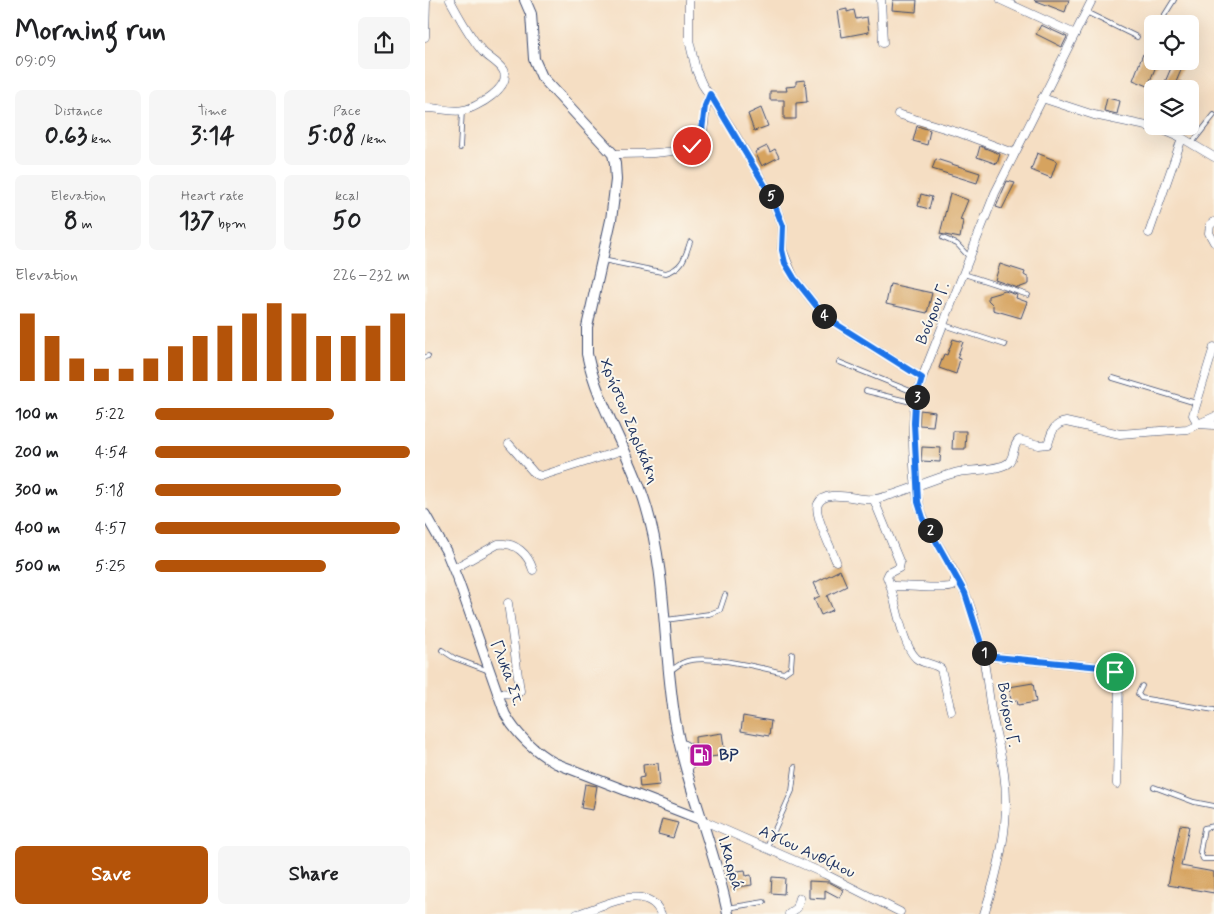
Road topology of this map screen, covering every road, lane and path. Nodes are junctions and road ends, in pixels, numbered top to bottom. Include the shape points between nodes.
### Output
1 (426, 0) edge
2 (450, 0) edge
3 (525, 0) edge
4 (689, 0) edge
5 (881, 0) edge
6 (1001, 0) edge
7 (1092, 0) edge
8 (1174, 0) edge
9 (1086, 12) junction
10 (1165, 15) edge
11 (1075, 34) junction
12 (1137, 36) dead end
13 (425, 37) edge
14 (883, 43) dead end
15 (710, 94) junction
16 (1042, 98) junction
17 (425, 108) edge
18 (462, 111) junction
19 (898, 114) dead end
20 (1214, 115) edge
21 (1144, 124) edge
22 (1176, 135) edge
23 (1182, 138) junction
24 (1191, 143) junction
25 (460, 148) dead end
26 (1014, 153) junction
27 (613, 154) junction
28 (1214, 157) edge
29 (1214, 222) edge
30 (1149, 233) dead end
31 (943, 238) dead end
32 (1212, 240) edge
33 (690, 242) dead end
34 (970, 258) junction
35 (601, 260) junction
36 (964, 274) junction
37 (1028, 295) dead end
38 (944, 325) junction
39 (1005, 345) dead end
40 (1214, 347) edge
41 (839, 362) dead end
42 (922, 378) junction
43 (1113, 378) dead end
44 (866, 391) dead end
45 (918, 394) junction
46 (915, 403) junction
47 (1196, 403) junction
48 (1214, 417) edge
49 (1198, 424) junction
50 (1214, 425) edge
51 (509, 444) dead end
52 (623, 450) junction
53 (917, 486) junction
54 (874, 500) junction
55 (425, 514) edge
56 (836, 561) dead end
57 (453, 569) junction
58 (533, 570) dead end
59 (956, 576) junction
60 (891, 586) junction
61 (725, 595) dead end
62 (508, 602) dead end
63 (666, 620) junction
64 (442, 650) dead end
65 (792, 654) dead end
66 (985, 656) junction
67 (489, 671) junction
68 (671, 671) junction
69 (1142, 686) dead end
70 (497, 693) junction
71 (1214, 710) edge
72 (951, 711) dead end
73 (795, 767) dead end
74 (1117, 784) dead end
75 (1154, 787) dead end
76 (1214, 806) edge
77 (702, 820) junction
78 (1214, 826) edge
79 (767, 847) junction
80 (1214, 859) edge
81 (799, 898) dead end
82 (764, 902) dead end
83 (727, 911) edge
84 (900, 912) dead end
85 (577, 914) edge
86 (661, 914) edge
87 (789, 914) edge
88 (984, 914) edge

1 - 13 street
2 - 18 street via 477,44 503,69 502,83 488,99
3 - 27 main road via 531,14 535,63 542,77
4 - 15 street via 691,56 702,84
5 - 14 street
6 - 11 street
7 - 9 street, Βούρου Γ.
8 - 10 lane
9 - 11 street, Βούρου Γ.
9 - 12 lane
11 - 16 street, Βούρου Γ.
15 - 27 street via 701,138 696,144 661,152
15 - 42 street via 770,194 783,226 785,263 794,278 825,317
16 - 21 street via 1094,114
16 - 26 street, Βούρου Γ.
17 - 18 street
18 - 25 lane
19 - 26 street
20 - 24 lane
22 - 23 street
23 - 24 street
23 - 30 street
24 - 28 street
26 - 34 street, Βούρου Γ.
27 - 35 main road, Χρήστου Σαρικάκη via 615,188
29 - 32 street via 1210,226
31 - 34 lane via 957,244
33 - 35 lane via 682,264 666,273
34 - 36 street, Βούρου Γ.
35 - 52 main road, Χρήστου Σαρικάκη via 587,327 587,354
36 - 37 lane
36 - 38 street, Βούρου Γ.
38 - 39 lane
38 - 42 street, Βούρου Γ.
40 - 47 street
41 - 45 lane
42 - 45 street, Βούρου Γ.
43 - 47 lane
44 - 46 lane
45 - 46 street, Βούρου Γ.
46 - 53 street, Βούρου Γ.
47 - 49 street via 1193,416
48 - 49 street
49 - 50 street
49 - 53 street via 1187,429 1120,434 1059,423 1048,444 1019,440 1011,460 1003,466 957,473
51 - 52 street via 535,474 541,476
52 - 63 main road, Χρήστου Σαρικάκη via 646,504 653,530
53 - 54 street
53 - 59 street, Βούρου Γ. via 923,518
54 - 56 street via 829,496 817,504 817,513
54 - 60 street via 900,563 899,568 887,575
55 - 57 street, Γλυκα Στ.
57 - 58 street via 498,544 505,544 525,554
57 - 67 street, Γλυκα Στ.
59 - 60 street via 953,586 945,589
59 - 66 street, Βούρου Γ. via 972,611
60 - 72 street via 911,653 921,662 941,668
61 - 63 lane via 720,610
62 - 70 street via 520,691 519,694
63 - 68 main road, Χρήστου Σαρικάκη
64 - 67 lane
65 - 68 lane via 791,668 784,673 699,659 684,662
66 - 74 street via 1101,667 1115,672 1119,677
66 - 88 street, Βούρου Γ. via 991,710 1004,775 1005,812 997,867
67 - 70 street, Γλυκα Στ.
68 - 77 main road, Χρήστου Σαρικάκη via 679,740
69 - 71 lane via 1138,694 1141,698
70 - 77 street, Γλυκα Στ. via 515,729 549,760
73 - 79 lane via 792,791
75 - 76 lane
77 - 79 street, Αγίου Ανθίμου
77 - 83 main road, Ι.Καρρά
78 - 80 lane via 1204,828 1200,852 1203,858
79 - 84 street, Αγίου Ανθίμου
81 - 87 street via 797,908
82 - 83 lane
85 - 86 street via 613,902 639,898 651,900

